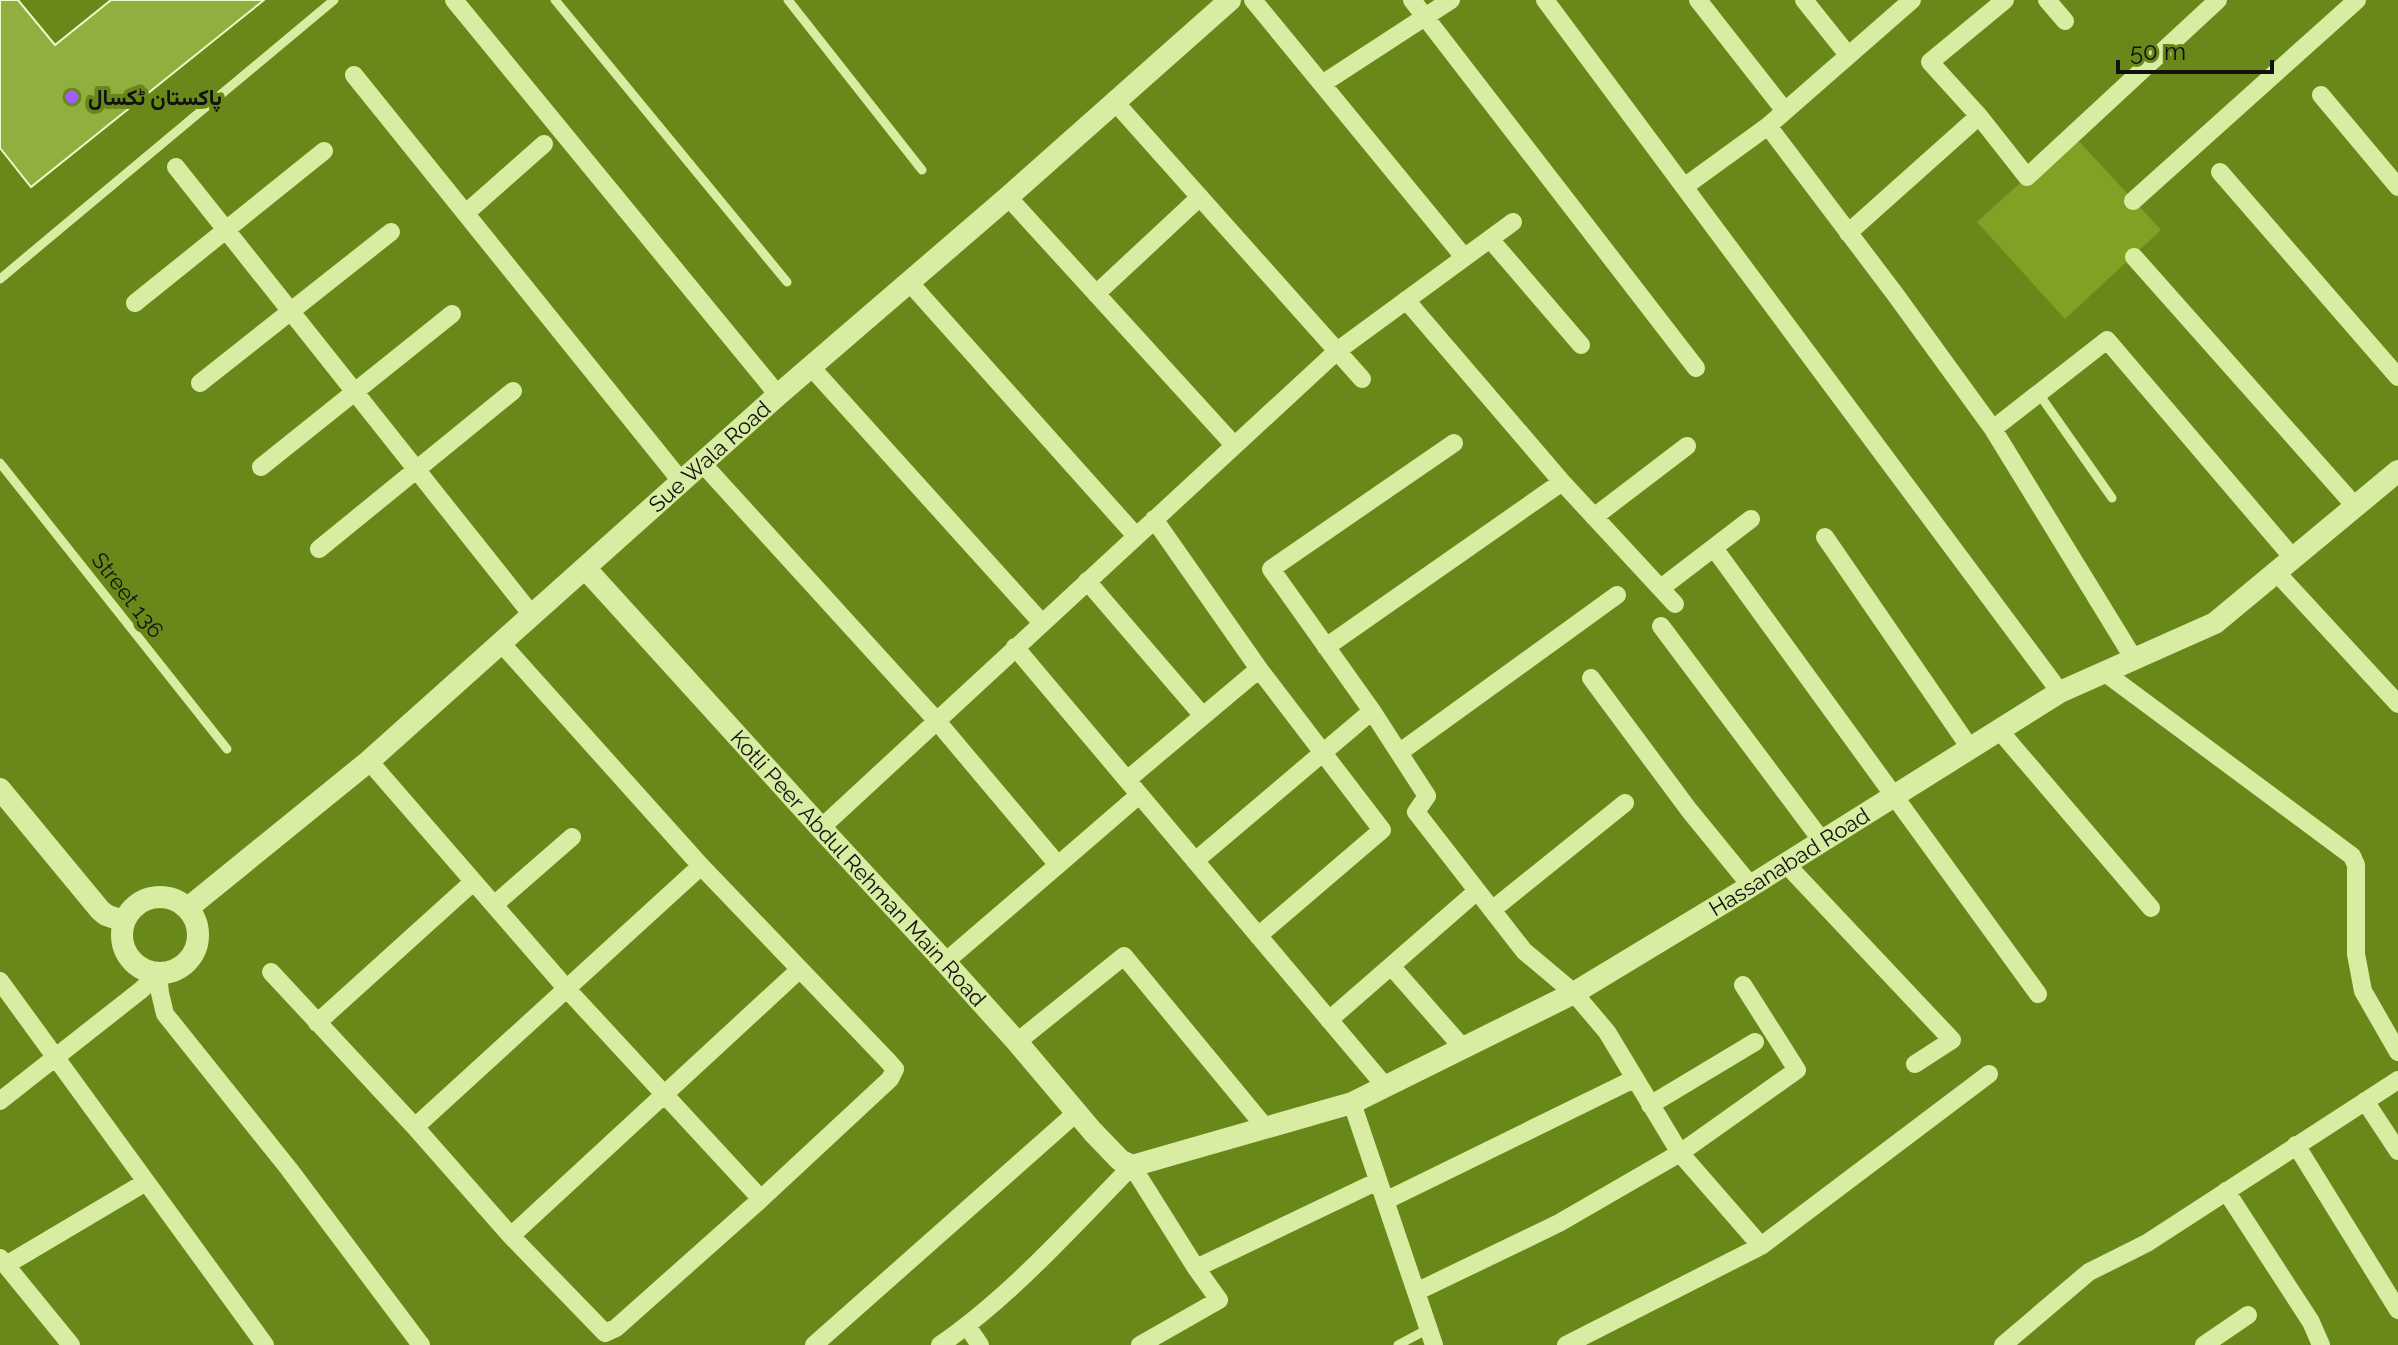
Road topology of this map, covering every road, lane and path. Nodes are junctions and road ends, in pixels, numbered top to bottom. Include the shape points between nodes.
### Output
1 (334, 0) edge
2 (454, 0) edge
3 (555, 0) edge
4 (788, 0) edge
5 (1230, 0) edge
6 (1253, 0) edge
7 (1412, 0) edge
8 (1451, 0) edge
9 (1545, 0) edge
10 (1698, 0) edge
11 (1804, 0) edge
12 (1912, 0) edge
13 (2005, 0) edge
14 (2047, 0) edge
15 (2218, 0) edge
16 (2357, 0) edge
17 (1425, 18) junction
18 (2065, 21) dead end
19 (1848, 55) junction
20 (354, 75) dead end
21 (1322, 84) junction
22 (2321, 95) dead end
23 (1115, 102) junction
24 (1785, 111) junction
25 (1979, 116) junction
26 (1768, 126) junction
27 (544, 144) dead end
28 (324, 151) dead end
29 (176, 167) dead end
30 (922, 170) dead end
31 (2220, 172) dead end
32 (1684, 187) junction
33 (2398, 187) edge
34 (1008, 197) junction
35 (1200, 197) junction
36 (2133, 201) dead end
37 (466, 213) junction
38 (1513, 222) dead end
39 (226, 229) junction
40 (391, 232) dead end
41 (1848, 233) junction
42 (1490, 239) junction
43 (1464, 257) junction
44 (2134, 257) dead end
45 (0, 279) edge
46 (787, 282) dead end
47 (909, 282) junction
48 (1096, 294) junction
49 (1406, 300) junction
50 (135, 303) dead end
51 (290, 311) junction
52 (452, 314) dead end
53 (1581, 345) dead end
54 (1337, 351) junction
55 (811, 367) junction
56 (1696, 368) dead end
57 (2398, 377) edge
58 (1362, 379) dead end
59 (200, 383) dead end
60 (513, 391) dead end
61 (355, 393) junction
62 (2039, 394) junction
63 (778, 395) junction
64 (1993, 429) junction
65 (1454, 443) dead end
66 (1234, 445) junction
67 (1687, 446) dead end
68 (0, 463) edge
69 (702, 463) junction
70 (261, 467) dead end
71 (417, 470) junction
72 (2398, 471) edge
73 (681, 481) junction
74 (1562, 482) junction
75 (2112, 498) dead end
76 (2355, 506) junction
77 (1594, 517) junction
78 (1154, 519) junction
79 (1751, 519) dead end
80 (1136, 536) junction
81 (1825, 537) dead end
82 (1714, 548) junction
83 (319, 549) dead end
84 (2284, 565) junction
85 (585, 568) junction
86 (1087, 581) junction
87 (1661, 588) junction
88 (1617, 595) dead end
89 (1675, 604) dead end
90 (532, 615) junction
91 (1042, 623) junction
92 (1661, 626) dead end
93 (501, 643) junction
94 (1015, 647) junction
95 (1326, 647) junction
96 (2134, 659) junction
97 (1259, 669) junction
98 (2104, 672) junction
99 (1591, 678) dead end
100 (2060, 692) junction
101 (2398, 704) edge
102 (1372, 711) junction
103 (1203, 716) junction
104 (936, 720) junction
105 (1999, 730) junction
106 (1970, 748) junction
107 (227, 749) dead end
108 (1400, 752) junction
109 (1323, 753) junction
110 (369, 761) junction
111 (1127, 780) junction
112 (0, 789) edge
113 (1139, 795) junction
114 (1893, 797) junction
115 (1625, 803) dead end
116 (821, 828) junction
117 (572, 837) dead end
118 (1822, 841) junction
119 (1195, 861) junction
120 (1786, 864) junction
121 (1058, 865) junction
122 (701, 866) junction
123 (473, 882) junction
124 (1751, 886) junction
125 (1477, 891) junction
126 (494, 905) junction
127 (188, 908) junction
128 (2151, 908) dead end
129 (1492, 910) junction
130 (123, 921) junction
131 (1258, 936) junction
132 (945, 962) junction
133 (1391, 966) junction
134 (799, 970) junction
135 (271, 972) dead end
136 (158, 974) junction
137 (0, 981) edge
138 (1743, 985) dead end
139 (566, 988) junction
140 (1574, 993) junction
141 (2038, 994) dead end
142 (1329, 1020) junction
143 (317, 1023) junction
144 (1017, 1042) junction
145 (1755, 1042) dead end
146 (1463, 1048) junction
147 (2398, 1052) edge
148 (55, 1058) junction
149 (1915, 1064) dead end
150 (1989, 1074) dead end
151 (1634, 1079) junction
152 (2398, 1080) edge
153 (1385, 1086) junction
154 (663, 1095) junction
155 (0, 1101) edge
156 (2365, 1101) junction
157 (1352, 1103) junction
158 (1650, 1105) junction
159 (1076, 1113) junction
160 (415, 1127) junction
161 (1266, 1128) junction
162 (2296, 1145) junction
163 (2398, 1151) edge
164 (1680, 1153) junction
165 (1132, 1166) junction
166 (1378, 1181) junction
167 (146, 1182) junction
168 (2226, 1191) junction
169 (761, 1199) junction
170 (1385, 1201) junction
171 (511, 1236) junction
172 (1761, 1246) junction
173 (3, 1262) edge
174 (1196, 1268) junction
175 (1416, 1292) junction
176 (2398, 1310) edge
177 (2248, 1315) dead end
178 (967, 1326) junction
179 (1431, 1337) edge
180 (71, 1345) edge
181 (265, 1345) edge
182 (421, 1345) edge
183 (814, 1345) edge
184 (940, 1345) edge
185 (980, 1345) edge
186 (1140, 1345) edge
187 (1398, 1345) edge
188 (1566, 1345) edge
189 (2003, 1345) edge
190 (2204, 1345) edge
191 (2321, 1345) edge

1 - 45 lane
2 - 63 street
3 - 46 lane
4 - 30 lane
5 - 23 street, Sue Wala Road
6 - 21 street
7 - 17 street
8 - 17 street
9 - 32 street
10 - 24 street
11 - 19 street
12 - 19 street
13 - 25 street via 1930,62
14 - 18 street
15 - 25 street via 2027,177
16 - 36 street
17 - 21 street
17 - 56 street
19 - 24 street
20 - 37 street
21 - 43 street
22 - 33 street
23 - 34 street, Sue Wala Road
23 - 35 street
24 - 26 street
25 - 41 street
26 - 32 street
26 - 41 street
27 - 37 street
28 - 39 street
29 - 39 street
31 - 57 street
32 - 100 street
34 - 47 street, Sue Wala Road
34 - 48 street
35 - 48 street
35 - 54 street
37 - 73 street
38 - 42 street
39 - 50 street
39 - 51 street
40 - 51 street
41 - 64 street
42 - 43 street
42 - 53 street
43 - 49 street
44 - 76 street
47 - 55 street, Sue Wala Road
47 - 80 street
48 - 66 street
49 - 54 street
49 - 74 street
51 - 59 street
51 - 61 street
52 - 61 street
54 - 58 street
54 - 66 street
55 - 63 street, Sue Wala Road
55 - 91 street
60 - 71 street
61 - 70 street
61 - 71 street
62 - 64 street
62 - 75 lane
62 - 84 street via 2107,340
63 - 69 street, Sue Wala Road
64 - 96 street
65 - 95 street via 1271,569
66 - 78 street
67 - 77 street
68 - 107 lane, Street 136
69 - 73 street, Sue Wala Road
69 - 104 street
71 - 83 street
71 - 90 street
72 - 76 street, Hassanabad Road
73 - 85 street, Sue Wala Road
74 - 77 street
74 - 95 street
76 - 84 street, Hassanabad Road
77 - 87 street
78 - 80 street
78 - 97 street
79 - 82 street
80 - 86 street
81 - 106 street
82 - 87 street
82 - 114 street
84 - 96 street, Hassanabad Road via 2215,623
84 - 101 street
85 - 90 street, Sue Wala Road
85 - 116 street, Kotli Peer Abdul Rehman Main Road
86 - 91 street
86 - 103 street
87 - 89 street
88 - 108 street
90 - 93 street, Sue Wala Road
91 - 94 street
92 - 118 street
93 - 110 street, Sue Wala Road
93 - 122 street
94 - 104 street
94 - 111 street
95 - 102 street
96 - 98 street, Hassanabad Road
97 - 103 street
97 - 109 street
98 - 100 street, Hassanabad Road
98 - 147 street via 2352,856 2363,991
99 - 124 street
100 - 105 street, Hassanabad Road
102 - 108 street
102 - 109 street
103 - 111 street
104 - 116 street
104 - 121 street
105 - 106 street, Hassanabad Road
105 - 128 street
106 - 114 street, Hassanabad Road
108 - 125 street via 1427,796 1416,812
109 - 119 street
109 - 131 street via 1382,830
110 - 123 street
110 - 127 street, Sue Wala Road
111 - 113 street
112 - 130 street via 100,910
113 - 119 street
113 - 121 street
114 - 118 street, Hassanabad Road
114 - 141 street
115 - 129 street
116 - 132 street, Kotli Peer Abdul Rehman Main Road
117 - 126 street
118 - 120 street, Hassanabad Road
119 - 131 street
120 - 124 street, Hassanabad Road
120 - 149 street via 1952,1040
121 - 132 street
122 - 134 street
122 - 139 street
123 - 126 street
123 - 143 street
124 - 140 street, Hassanabad Road
125 - 129 street
125 - 133 street
126 - 139 street
127 - 130 street via 162,896 147,898
127 - 136 street via 199,936 195,951 186,963
129 - 140 street via 1524,951
130 - 136 street via 122,947 130,960
131 - 142 street
132 - 144 street, Kotli Peer Abdul Rehman Main Road
133 - 142 street
133 - 146 street
134 - 154 street
134 - 169 street via 895,1069
135 - 143 street
136 - 148 street
136 - 182 street via 165,1014
137 - 148 street
138 - 164 street via 1797,1070
139 - 154 street
139 - 160 street
140 - 146 street, Hassanabad Road
140 - 151 street via 1607,1032
142 - 153 street
143 - 160 street
144 - 159 street, Kotli Peer Abdul Rehman Main Road
144 - 161 street via 1124,956
145 - 158 street
146 - 153 street, Hassanabad Road
148 - 155 street
148 - 167 street
150 - 172 street
151 - 158 street
151 - 170 street
152 - 156 street
153 - 157 street, Hassanabad Road
154 - 169 street
154 - 171 street
156 - 162 street
156 - 163 street
157 - 161 street, Hassanabad Road
157 - 166 street
158 - 164 street
159 - 165 street, Kotli Peer Abdul Rehman Main Road
159 - 183 street
160 - 171 street
161 - 165 street, Hassanabad Road
162 - 168 street
162 - 176 street
164 - 172 street
164 - 175 street via 1559,1223
165 - 174 street
165 - 178 street
166 - 170 street
166 - 174 street
167 - 173 street
167 - 181 street
168 - 189 street via 2147,1243 2089,1272
168 - 191 street
169 - 171 street via 605,1333
170 - 175 street
172 - 188 street
173 - 180 street
174 - 186 street via 1219,1300
175 - 179 street
177 - 190 street
178 - 184 street
178 - 185 street
179 - 187 lane

